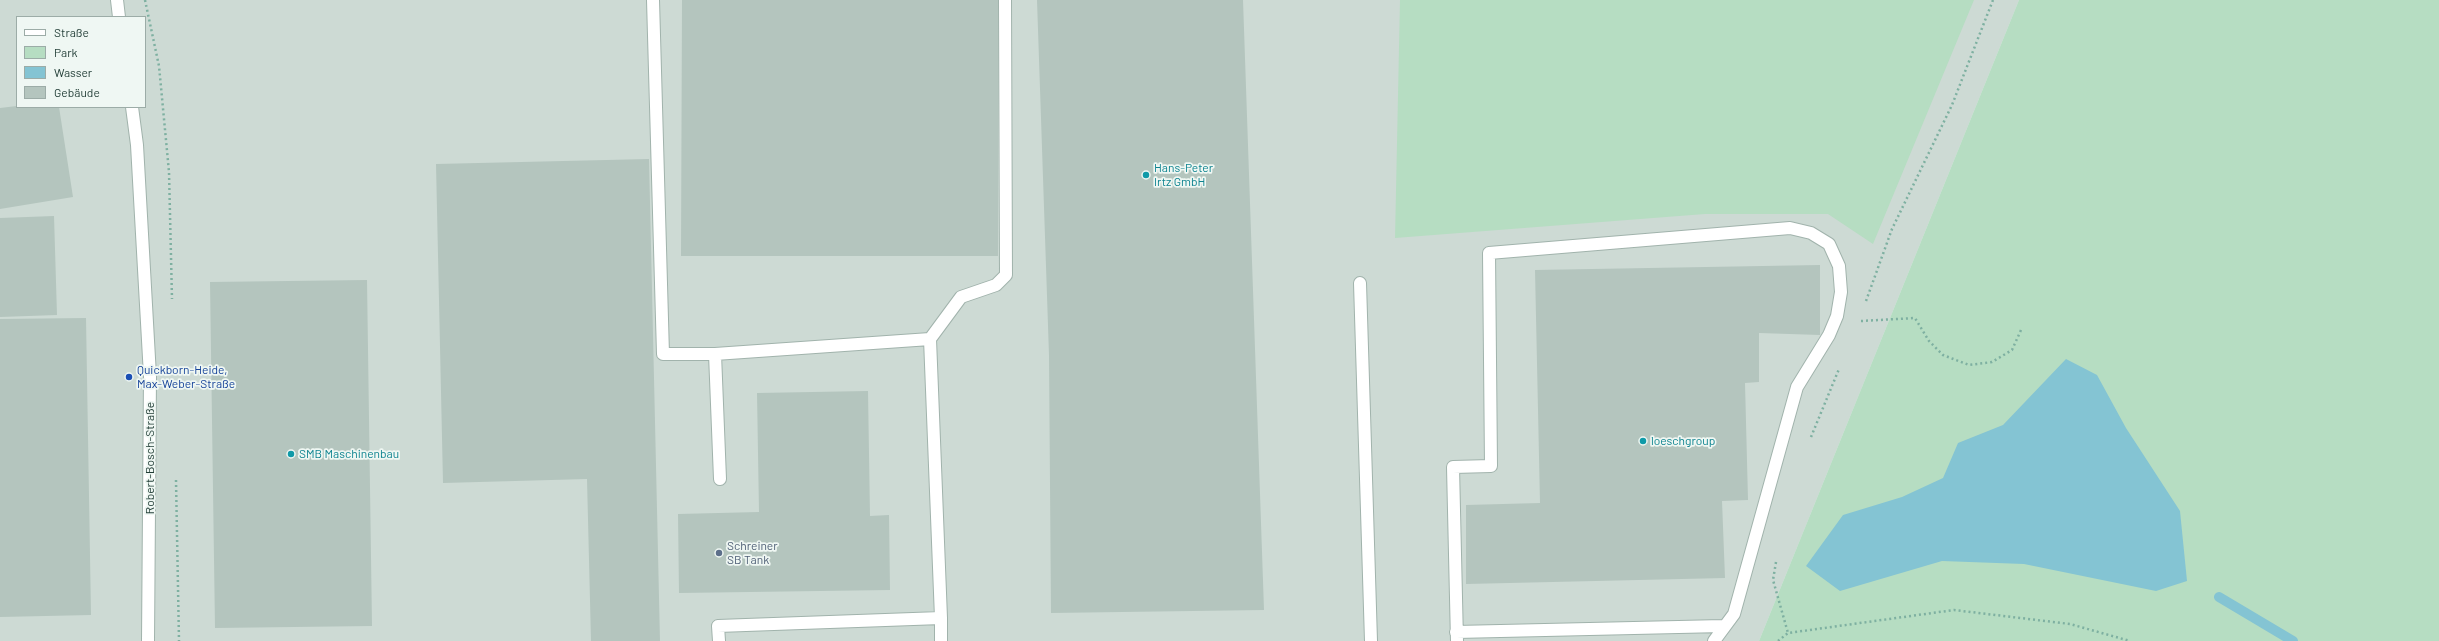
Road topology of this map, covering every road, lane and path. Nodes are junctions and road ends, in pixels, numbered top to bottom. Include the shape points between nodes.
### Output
1 (117, 0) edge
2 (652, 0) edge
3 (1005, 0) edge
4 (1993, 0) edge
5 (120, 16) edge
6 (132, 108) edge
7 (1360, 283) dead end
8 (1864, 307) dead end
9 (1861, 314) dead end
10 (2022, 330) dead end
11 (930, 339) junction
12 (715, 354) junction
13 (1840, 365) dead end
14 (1810, 438) dead end
15 (720, 479) dead end
16 (1776, 557) dead end
17 (941, 618) junction
18 (1723, 626) junction
19 (1788, 633) junction
20 (1456, 637) edge
21 (148, 641) edge
22 (719, 641) edge
23 (941, 641) edge
24 (1371, 641) edge
25 (1714, 641) edge
26 (1778, 641) edge
27 (2130, 641) edge

1 - 5 street
2 - 12 street via 663,354
3 - 11 street via 1006,275 996,285 960,297
4 - 8 path via 1952,105 1892,229
6 - 21 street, Robert-Bosch-Straße via 138,145 150,376
7 - 24 street
9 - 10 path via 1859,321 1914,318 1929,341 1943,355 1969,365 1992,362 2012,350
11 - 12 street
11 - 17 street
12 - 15 street
13 - 14 path
16 - 19 path via 1773,580
17 - 22 street via 718,626
17 - 23 street
18 - 20 street
18 - 20 street via 1734,614 1797,387 1829,335 1837,316 1841,292 1838,266 1829,244 1812,233 1790,228 1489,253 1491,466 1453,468
18 - 25 street
19 - 26 path
19 - 27 path via 1954,610 2070,624

